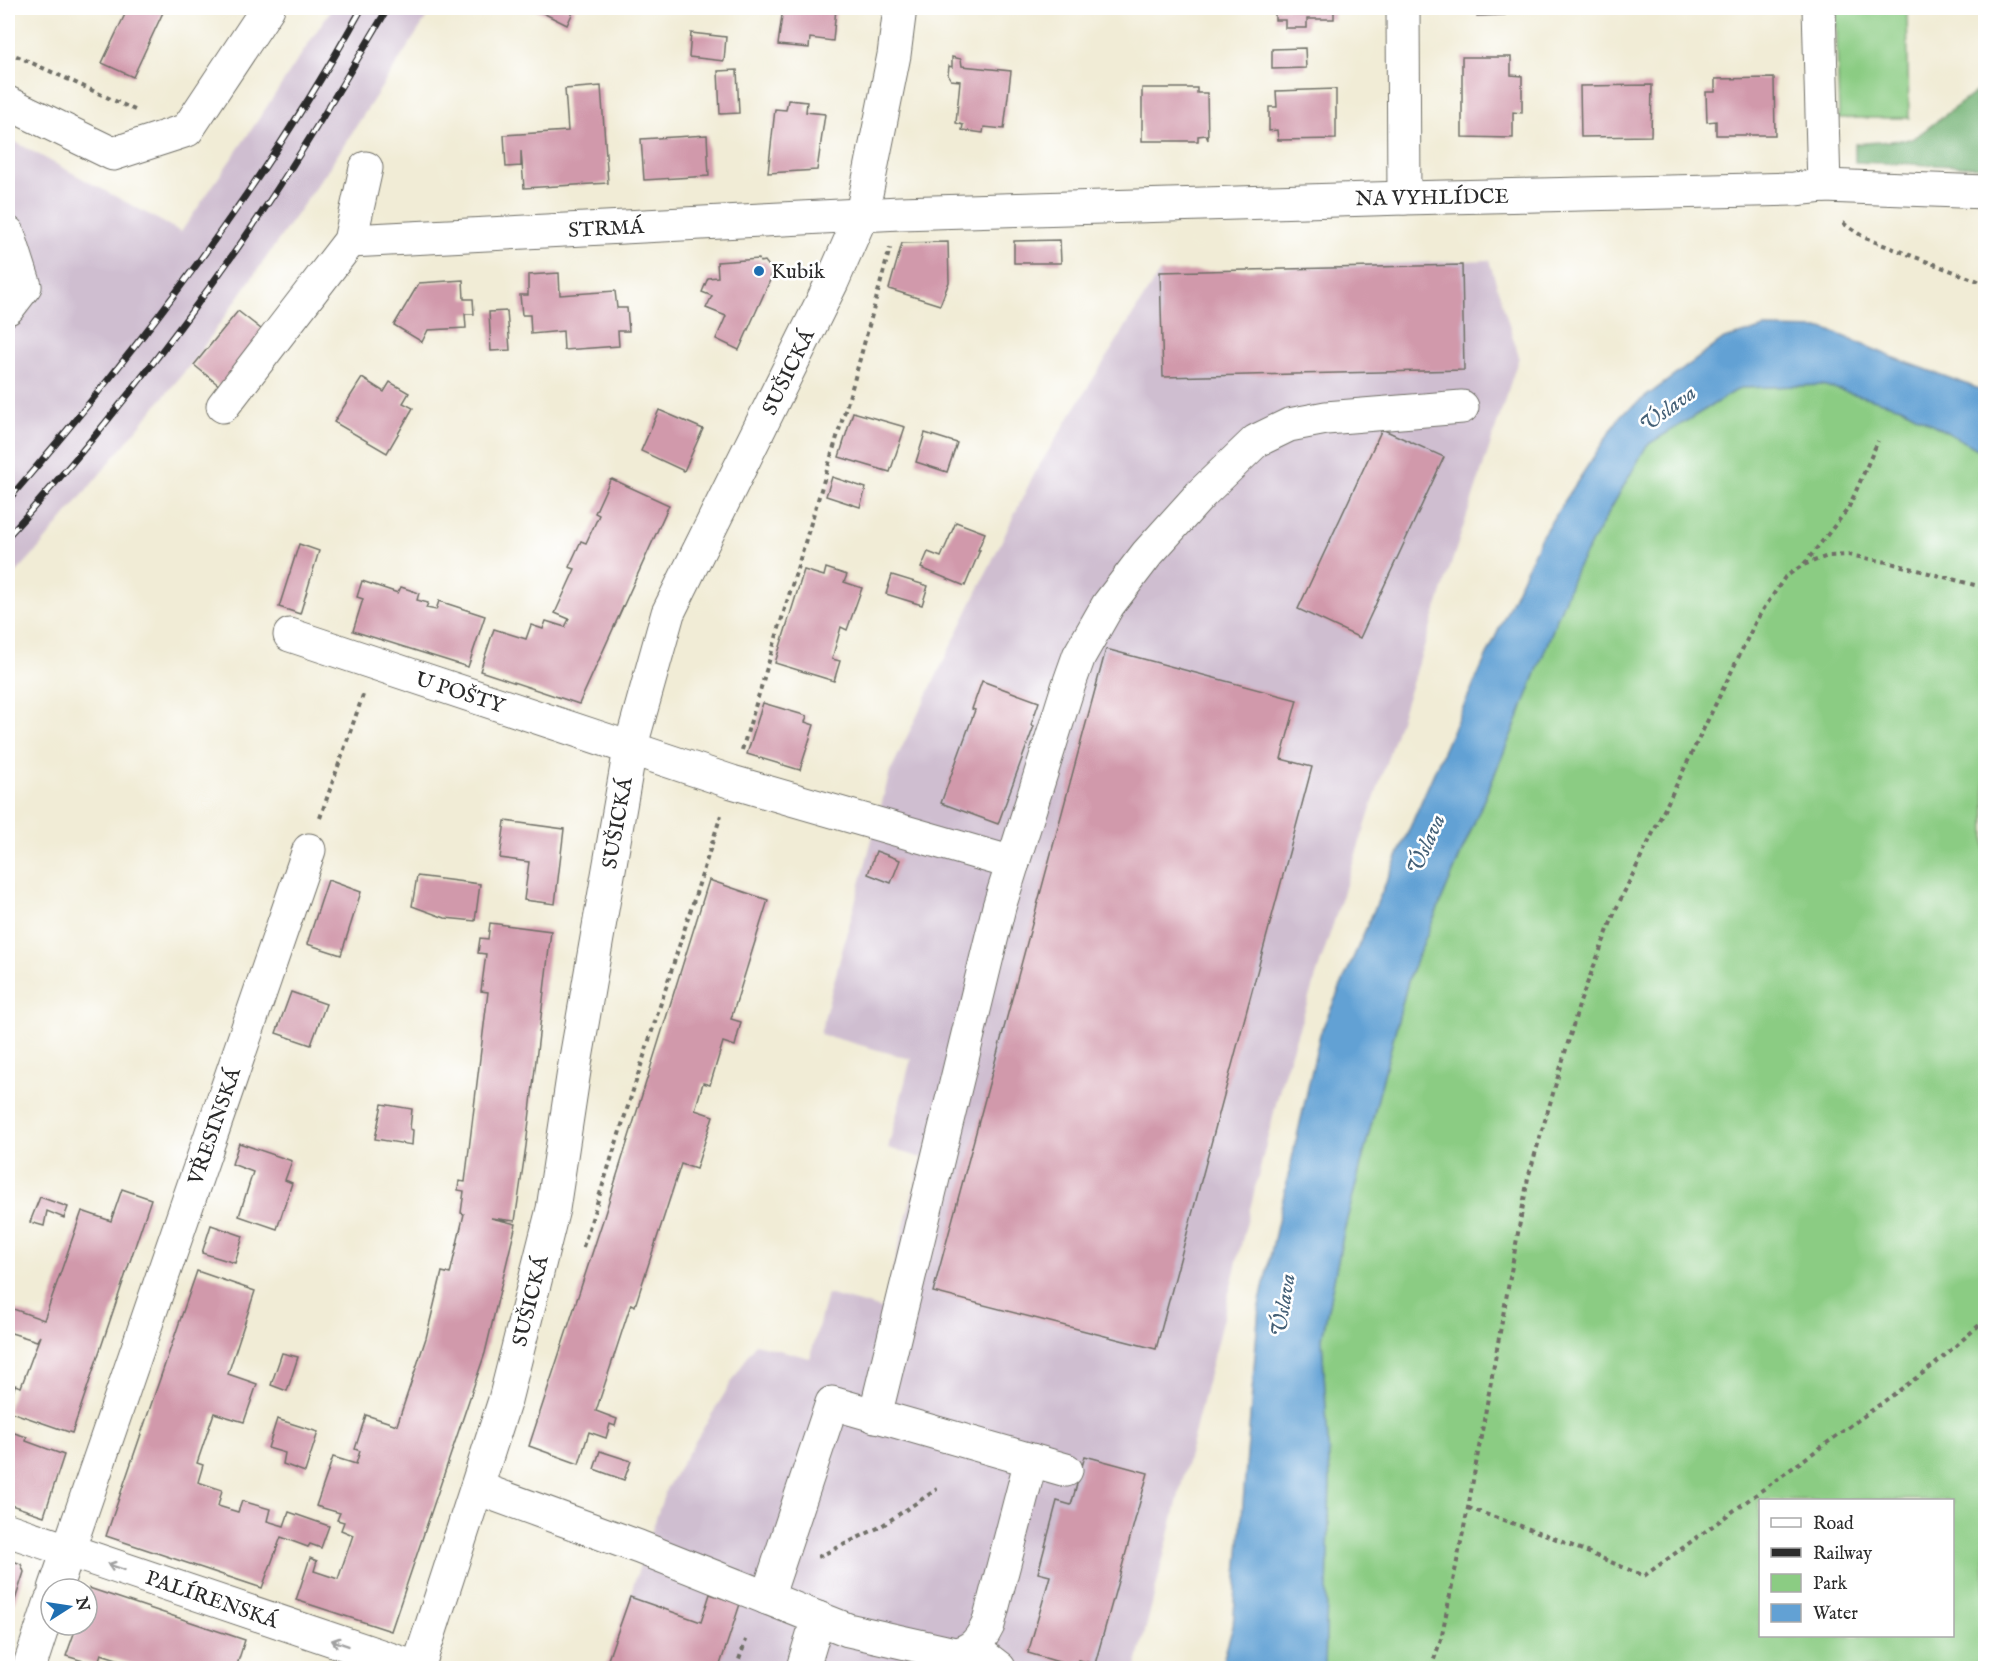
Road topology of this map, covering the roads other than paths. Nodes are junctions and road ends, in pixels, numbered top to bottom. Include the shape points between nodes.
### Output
1 (268, 8) edge
2 (900, 8) edge
3 (1403, 8) edge
4 (1818, 8) edge
5 (10, 109) edge
6 (366, 168) dead end
7 (1824, 186) junction
8 (1986, 192) edge
9 (1404, 198) junction
10 (862, 214) junction
11 (8, 233) edge
12 (350, 241) junction
13 (8, 308) edge
14 (223, 406) dead end
15 (1462, 407) dead end
16 (290, 634) dead end
17 (630, 749) junction
18 (309, 850) road end
19 (1013, 863) junction
20 (875, 1416) junction
21 (1031, 1460) junction
22 (1066, 1470) dead end
23 (477, 1488) junction
24 (8, 1530) edge
25 (68, 1551) junction
26 (59, 1577) edge
27 (767, 1598) junction
28 (818, 1618) junction
29 (39, 1636) edge
30 (973, 1648) junction
31 (28, 1668) edge
32 (417, 1668) edge
33 (803, 1668) edge
34 (999, 1668) edge

1 - 5 street via 182,132 113,153
2 - 10 street, SUŠICKÁ
3 - 9 street
4 - 7 street
6 - 12 street
7 - 8 street, NA VYHLÍDCE
7 - 9 street, NA VYHLÍDCE
9 - 10 street, NA VYHLÍDCE
10 - 12 street, STRMÁ
10 - 17 street, SUŠICKÁ via 668,614
11 - 13 street via 25,286
12 - 14 street
15 - 19 street via 1326,418 1289,425 1256,441 1202,493 1108,605 1079,656
16 - 17 street, U POŠTY
17 - 19 street, U POŠTY
17 - 23 street, SUŠICKÁ via 553,1209 505,1400
18 - 25 street, VŘESINSKÁ
19 - 20 street
20 - 21 street
20 - 27 street via 832,1403
21 - 22 street
21 - 30 street via 988,1625
23 - 27 street
23 - 32 street, SUŠICKÁ
24 - 25 street, PALÍRENSKÁ
25 - 26 street, VŘESINSKÁ
32 -> 25 street, PALÍRENSKÁ
27 - 28 street
28 - 30 street via 848,1630 943,1653
28 - 33 street
29 - 31 street
30 - 34 street

